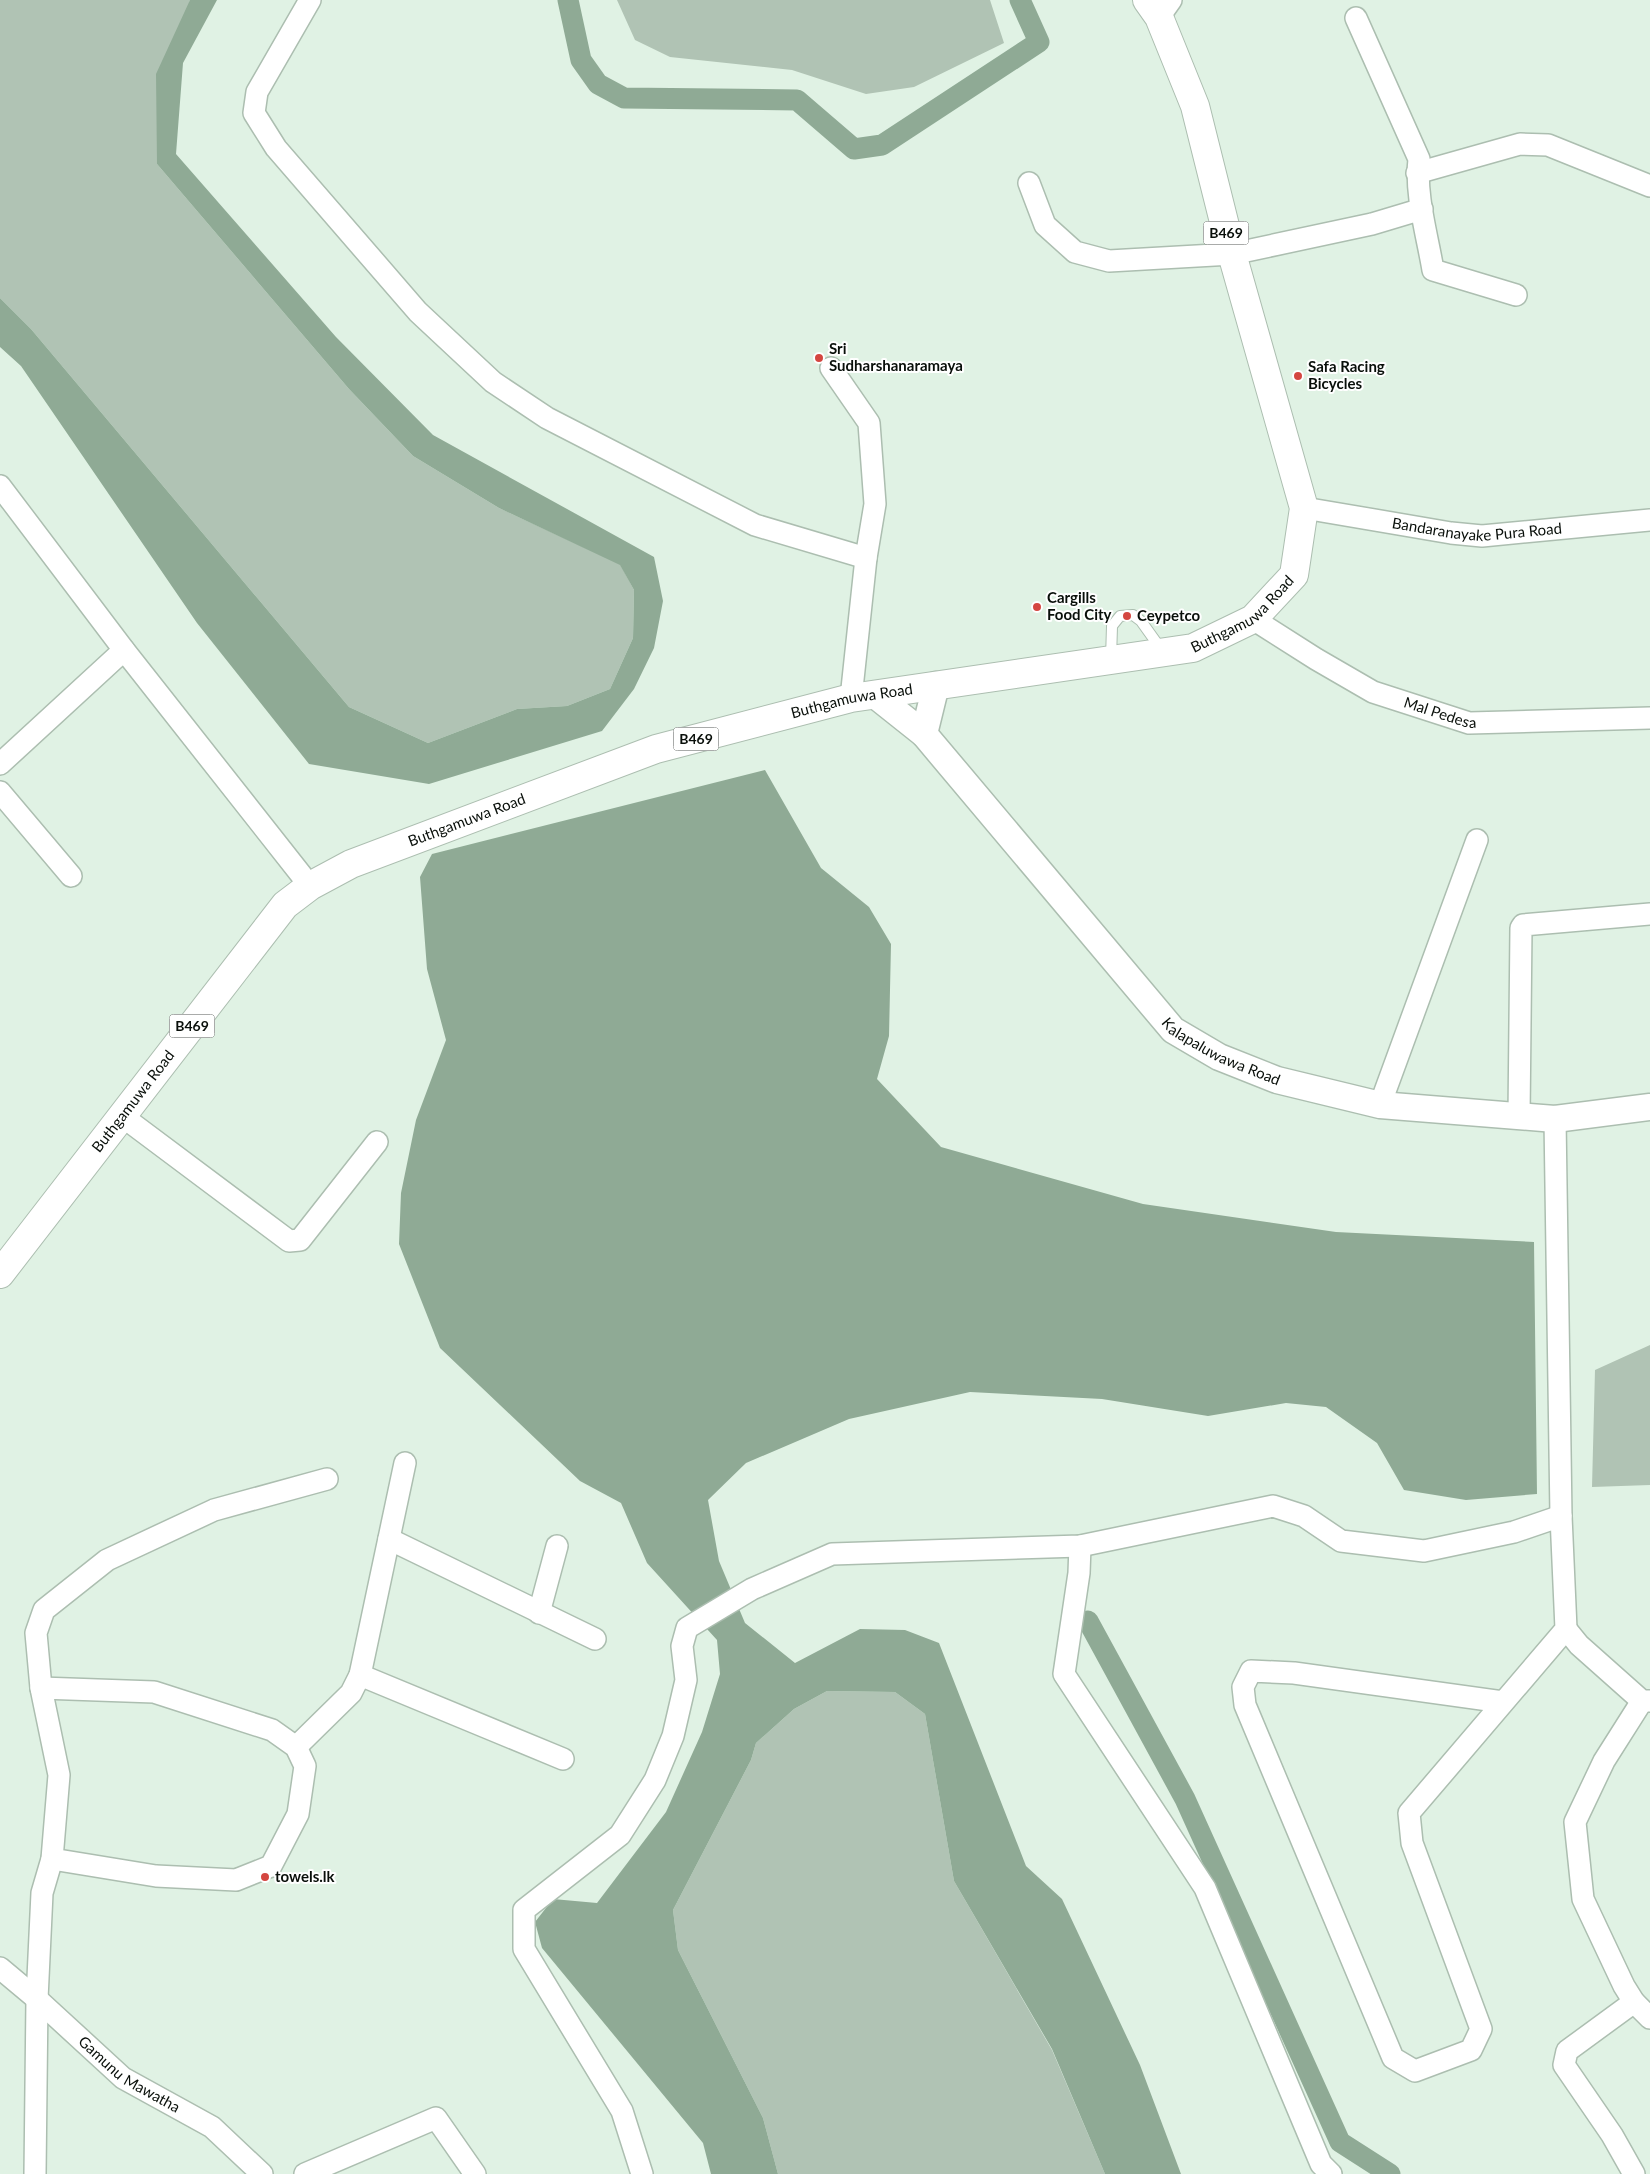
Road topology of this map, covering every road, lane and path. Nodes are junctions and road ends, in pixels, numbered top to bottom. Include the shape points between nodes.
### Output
1 (310, 0) edge
2 (1159, 6) edge
3 (1356, 18) dead end
4 (1418, 173) junction
5 (1029, 183) dead end
6 (1650, 186) edge
7 (1422, 209) junction
8 (1232, 254) junction
9 (1516, 296) dead end
10 (831, 368) dead end
11 (0, 486) edge
12 (1304, 508) junction
13 (1650, 520) edge
14 (866, 558) junction
15 (1253, 619) junction
16 (124, 650) junction
17 (1163, 652) junction
18 (1111, 660) junction
19 (936, 685) junction
20 (863, 697) junction
21 (1650, 718) edge
22 (924, 734) junction
23 (0, 764) edge
24 (0, 792) edge
25 (1477, 840) dead end
26 (71, 876) dead end
27 (310, 886) junction
28 (1650, 914) edge
29 (1380, 1105) junction
30 (1650, 1107) edge
31 (122, 1116) junction
32 (1518, 1117) junction
33 (1555, 1119) junction
34 (377, 1142) dead end
35 (0, 1274) edge
36 (405, 1463) dead end
37 (327, 1479) dead end
38 (1561, 1516) junction
39 (389, 1539) junction
40 (557, 1546) dead end
41 (1080, 1546) junction
42 (539, 1613) junction
43 (1566, 1629) junction
44 (595, 1639) dead end
45 (360, 1675) junction
46 (41, 1688) junction
47 (1646, 1701) edge
48 (1503, 1702) junction
49 (296, 1747) junction
50 (563, 1759) dead end
51 (52, 1859) junction
52 (0, 1968) edge
53 (37, 1999) junction
54 (1634, 2002) junction
55 (1650, 2018) edge
56 (35, 2174) edge
57 (262, 2174) edge
58 (305, 2174) edge
59 (475, 2174) edge
60 (642, 2174) edge
61 (1331, 2174) edge
62 (1634, 2174) edge

1 - 14 street via 258,92 254,113 276,148 418,312 493,382 547,418 755,525
2 - 8 main road, Buthgamuwa Road / B469 via 1195,106
3 - 4 street via 1419,160
4 - 6 street via 1520,144 1548,145
4 - 7 street
5 - 8 street via 1045,225 1075,252 1109,261
7 - 8 street via 1372,224
7 - 9 street via 1433,270
8 - 12 main road, Buthgamuwa Road / B469
10 - 14 street via 869,423 875,504
11 - 16 street
12 - 13 street, Bandaranayake Pura Road via 1482,536
12 - 15 main road, Buthgamuwa Road / B469 via 1294,575
14 - 20 street
15 - 17 main road, Buthgamuwa Road / B469 via 1193,648
15 - 21 street, Mal Pedesa via 1373,692 1469,723
16 - 23 street
16 - 27 street
17 - 18 main road, Buthgamuwa Road / B469
17 - 18 lane via 1141,621 1133,615 1120,616 1112,626
18 - 19 main road, Buthgamuwa Road / B469
19 - 20 main road, Buthgamuwa Road / B469
19 - 22 street
20 - 22 street, Kalapaluwawa Road
20 - 27 main road, Buthgamuwa Road / B469 via 656,749 351,864
22 - 29 street, Kalapaluwawa Road via 1174,1030 1219,1057 1278,1080
24 - 26 street
25 - 29 street
27 - 31 main road, Buthgamuwa Road / B469 via 285,905
28 - 32 street via 1523,925 1521,928
29 - 32 street, Kalapaluwawa Road
30 - 33 street, Kalapaluwawa Road
31 - 34 street via 289,1241 300,1240
31 - 35 main road, Buthgamuwa Road / B469
32 - 33 street, Kalapaluwawa Road
33 - 38 street
36 - 39 street
37 - 46 street via 214,1510 107,1560 44,1610 36,1633
38 - 41 street via 1514,1532 1424,1551 1341,1541 1304,1516 1273,1506
38 - 43 street
39 - 42 street
39 - 45 street
40 - 42 street
41 - 60 street via 832,1554 752,1589 687,1628 682,1646 686,1680 673,1736 655,1780 620,1836 524,1910 524,1949 622,2111
41 - 61 street via 1064,1674 1205,1888 1321,2164
42 - 44 street
43 - 47 street via 1579,1645
43 - 48 street
45 - 49 street via 351,1693
45 - 50 street
46 - 49 street via 154,1692 272,1730
46 - 51 street via 59,1775
47 - 54 street via 1604,1761 1575,1822 1583,1898
48 - 48 street via 1294,1673 1250,1671 1243,1687 1245,1705 1393,2058 1415,2071 1471,2050 1481,2029 1412,1843 1409,1813
49 - 51 street via 305,1766 298,1814 271,1866 236,1880 156,1876
51 - 53 street via 42,1893
52 - 53 street, Gamunu Mawatha
53 - 56 street
53 - 57 street, Gamunu Mawatha via 123,2078 212,2127
54 - 55 street
54 - 62 street via 1568,2050 1564,2065 1612,2135
58 - 59 street via 436,2118

